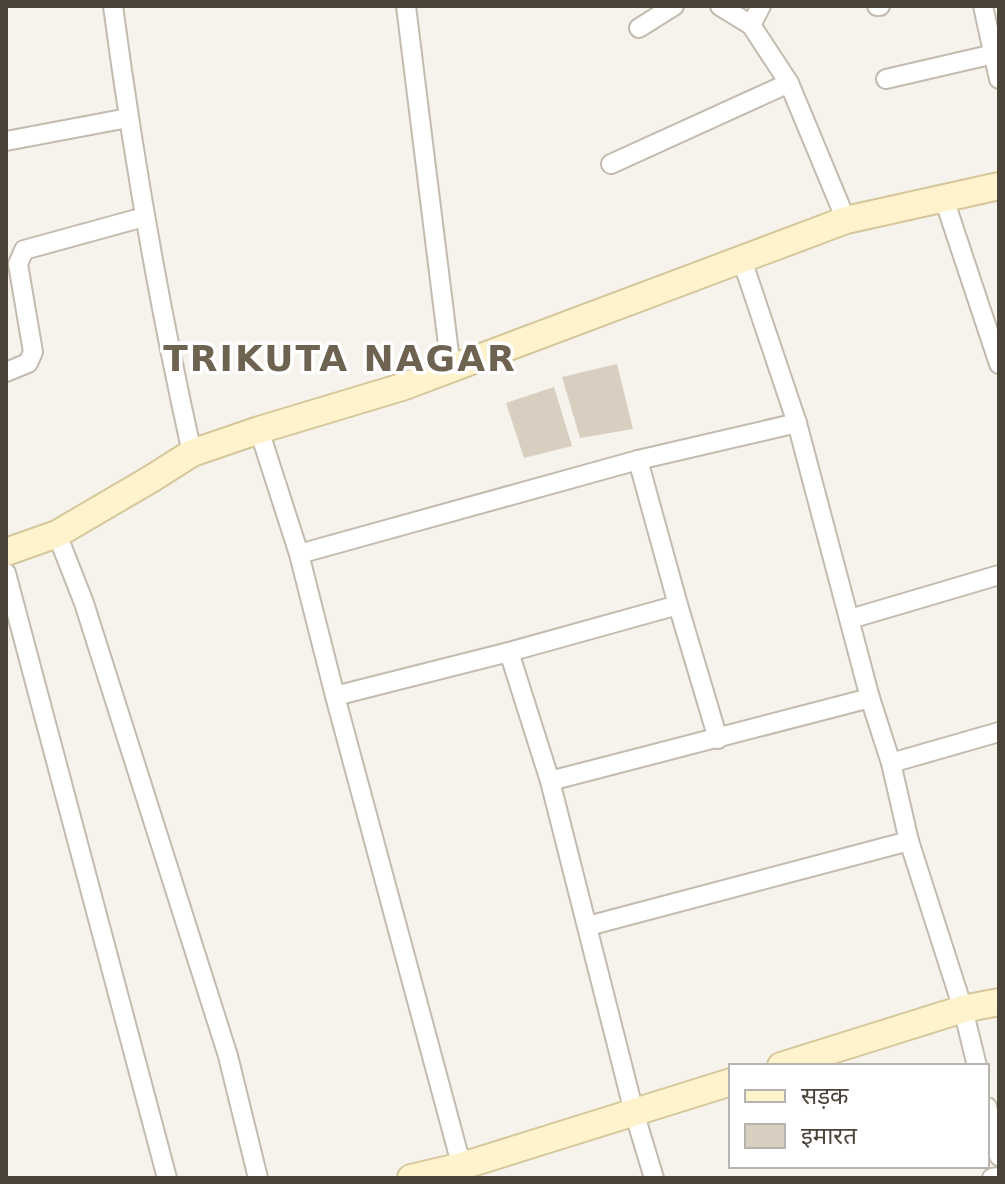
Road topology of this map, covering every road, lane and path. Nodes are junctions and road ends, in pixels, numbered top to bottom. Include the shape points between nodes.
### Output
1 (113, 6) edge
2 (406, 6) edge
3 (674, 6) edge
4 (720, 6) edge
5 (761, 6) edge
6 (983, 6) edge
7 (751, 25) junction
8 (639, 28) dead end
9 (994, 54) junction
10 (886, 79) dead end
11 (999, 79) edge
12 (789, 83) junction
13 (128, 118) junction
14 (6, 141) edge
15 (611, 164) dead end
16 (999, 186) edge
17 (944, 199) junction
18 (144, 217) junction
19 (846, 220) junction
20 (742, 260) junction
21 (999, 364) edge
22 (451, 369) junction
23 (6, 372) edge
24 (797, 423) junction
25 (259, 430) junction
26 (192, 453) junction
27 (638, 460) junction
28 (57, 534) junction
29 (6, 552) edge
30 (299, 554) junction
31 (6, 573) edge
32 (999, 575) edge
33 (678, 605) junction
34 (850, 619) junction
35 (509, 652) junction
36 (335, 696) junction
37 (870, 698) junction
38 (999, 732) edge
39 (718, 739) junction
40 (891, 763) junction
41 (550, 781) junction
42 (909, 841) junction
43 (588, 926) junction
44 (999, 1002) edge
45 (963, 1009) junction
46 (787, 1064) edge
47 (977, 1064) edge
48 (729, 1083) edge
49 (634, 1112) junction
50 (989, 1115) edge
51 (999, 1156) edge
52 (463, 1172) edge
53 (999, 1177) edge
54 (167, 1178) edge
55 (258, 1178) edge
56 (411, 1178) edge
57 (654, 1178) edge
58 (992, 1178) edge

1 - 13 street
2 - 22 street
3 - 8 street
4 - 7 street
5 - 7 street
6 - 9 street
7 - 12 street
9 - 10 street
9 - 11 street
12 - 15 street
12 - 19 street
13 - 14 street
13 - 18 street
16 - 17 street
17 - 19 street
17 - 21 street
18 - 23 street via 24,250 18,264 33,352 28,363
18 - 26 street
19 - 20 street
20 - 22 street
20 - 24 street
22 - 25 street
24 - 27 street
24 - 34 street
25 - 26 street
25 - 30 street
26 - 28 street
27 - 30 street
27 - 33 street
28 - 29 street
28 - 55 street via 84,603 224,1041
30 - 36 street
31 - 54 street
32 - 34 street
33 - 35 street
33 - 39 street
34 - 37 street
35 - 36 street
35 - 41 street
36 - 52 street
37 - 39 street
37 - 40 street
38 - 40 street
39 - 41 street
40 - 42 street
41 - 43 street
42 - 43 street
42 - 45 street
43 - 49 street
44 - 45 street
45 - 46 street
45 - 47 street
48 - 49 street
49 - 52 street
49 - 57 street
50 - 51 street
52 - 56 street
53 - 58 street

